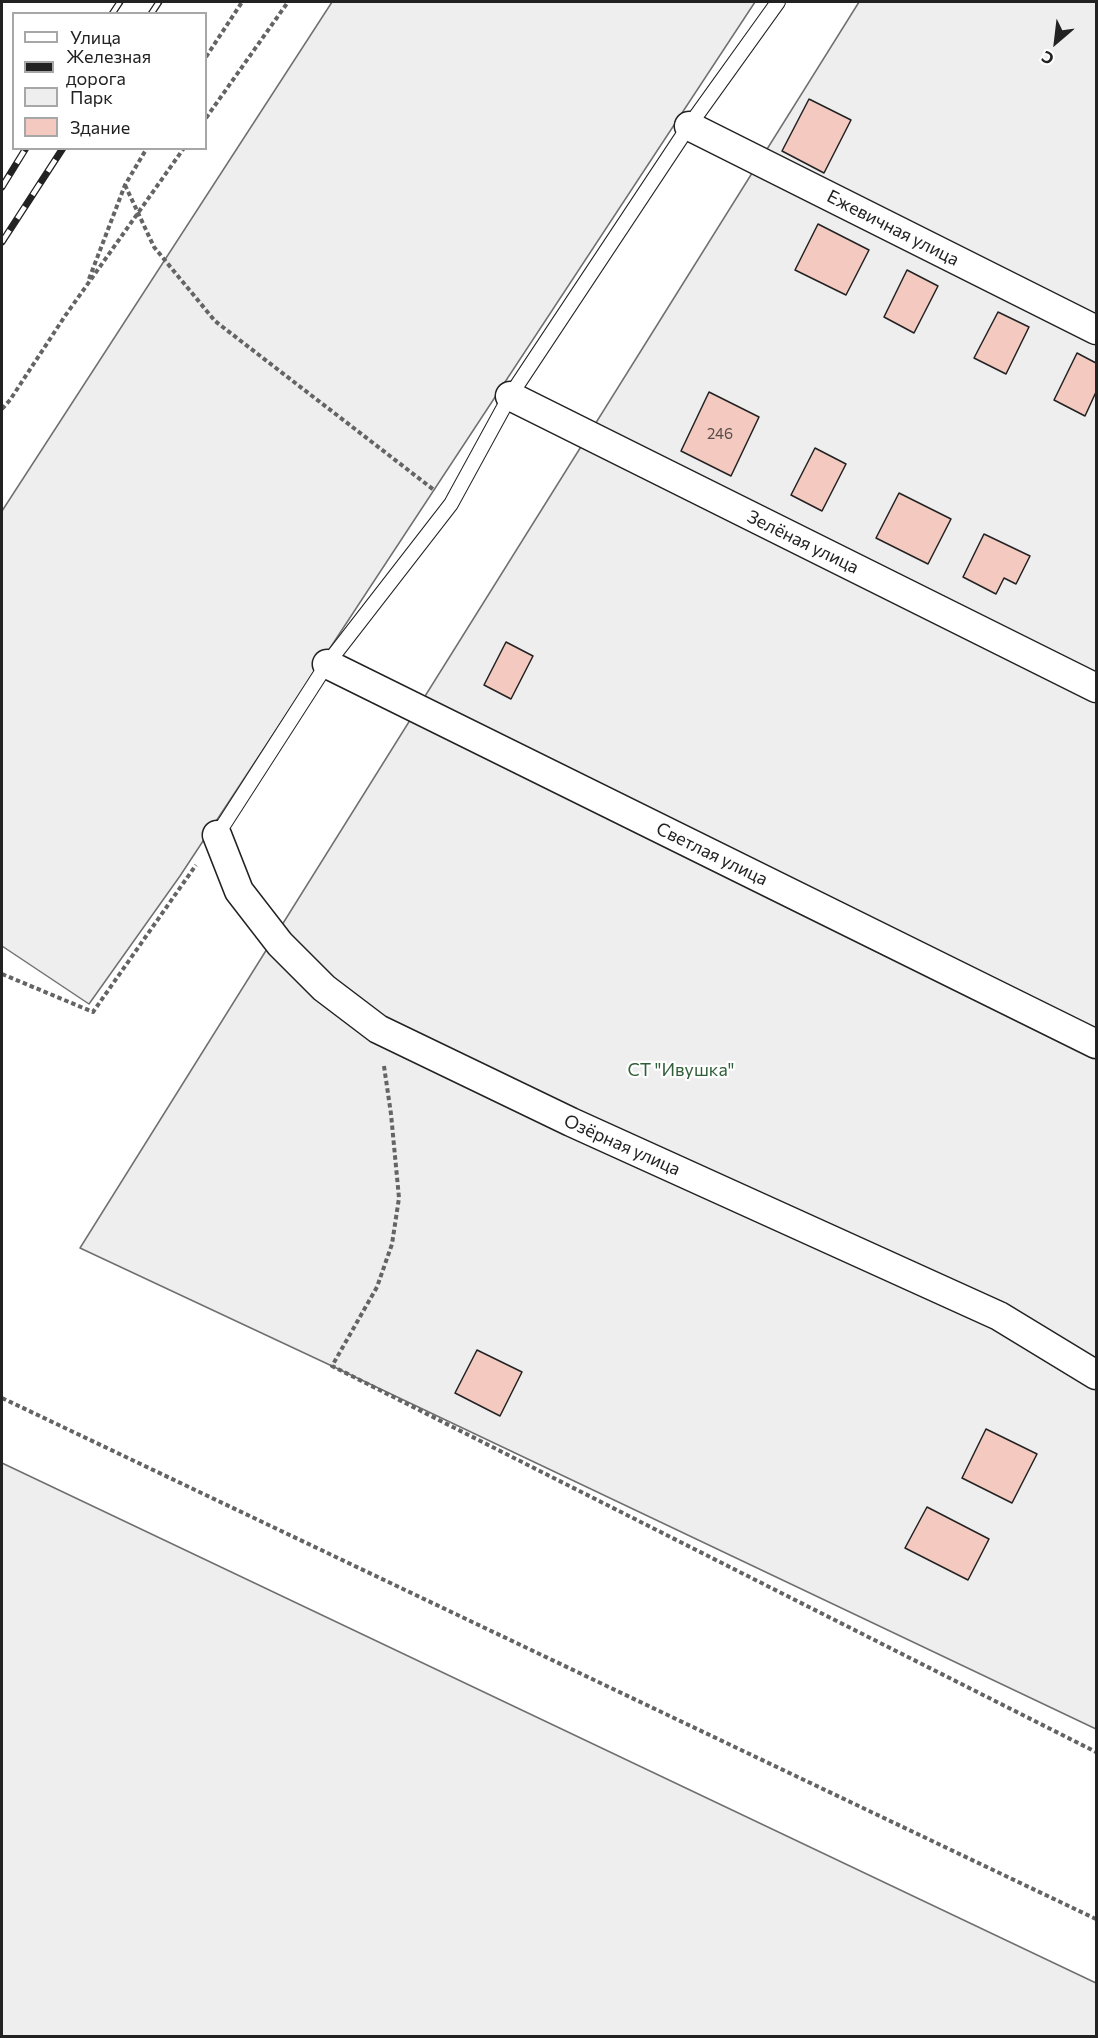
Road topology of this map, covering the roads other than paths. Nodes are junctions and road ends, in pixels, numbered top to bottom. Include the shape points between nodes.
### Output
1 (778, 2) edge
2 (689, 126) junction
3 (1096, 330) edge
4 (510, 396) junction
5 (327, 664) junction
6 (1096, 688) edge
7 (217, 835) joint
8 (1096, 1044) edge
9 (1096, 1375) edge

1 - 2 lane
2 - 3 street, Ежевичная улица
2 - 4 lane
4 - 5 lane via 451,504
4 - 6 street, Зелёная улица
5 - 7 lane
5 - 8 street, Светлая улица
7 - 9 street, Озёрная улица via 239,891 280,944 324,988 378,1029 571,1122 999,1316

